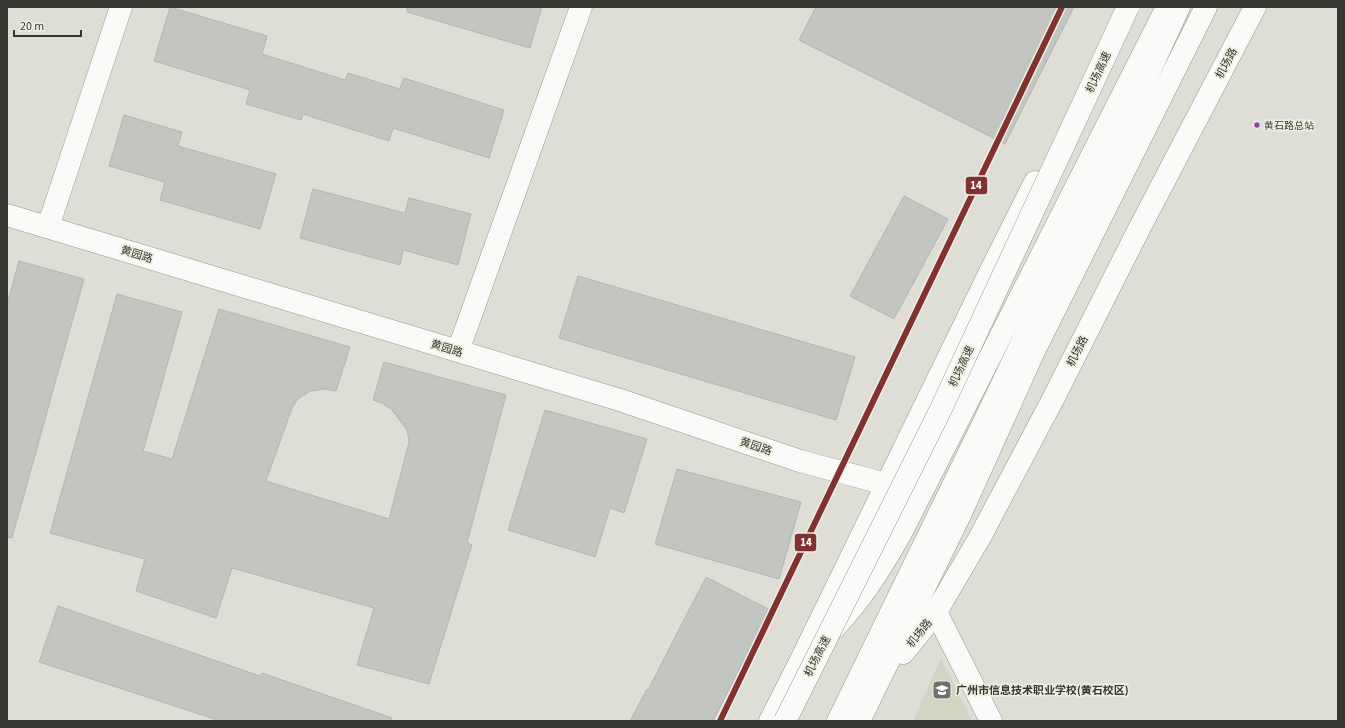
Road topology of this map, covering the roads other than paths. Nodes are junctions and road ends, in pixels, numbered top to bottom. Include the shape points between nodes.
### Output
1 (121, 7) edge
2 (581, 7) edge
3 (1124, 7) edge
4 (1128, 7) edge
5 (1167, 7) edge
6 (1179, 7) edge
7 (1206, 7) edge
8 (1255, 7) edge
9 (7, 215) edge
10 (48, 227) junction
11 (458, 351) junction
12 (886, 484) junction
13 (936, 612) junction
14 (800, 662) junction
15 (879, 683) junction
16 (770, 721) edge
17 (785, 721) edge
18 (838, 721) edge
19 (859, 721) edge
20 (991, 721) edge

1 - 10 main road
2 - 11 main road
3 - 12 main road
4 - 17 main road, 机场高速, bridge via 940,411
5 - 14 main road via 886,560 857,603
6 - 18 main road via 1085,210
7 - 15 main road, 机场路 via 1076,264
8 - 13 main road, 机场路 via 1053,399 980,537
9 - 10 main road, 黄园路
10 - 11 main road, 黄园路
11 - 12 main road, 黄园路 via 620,400 800,461
12 - 14 main road
13 - 15 main road, 机场路
13 - 20 main road
14 - 16 main road
15 - 19 main road, 机场路

